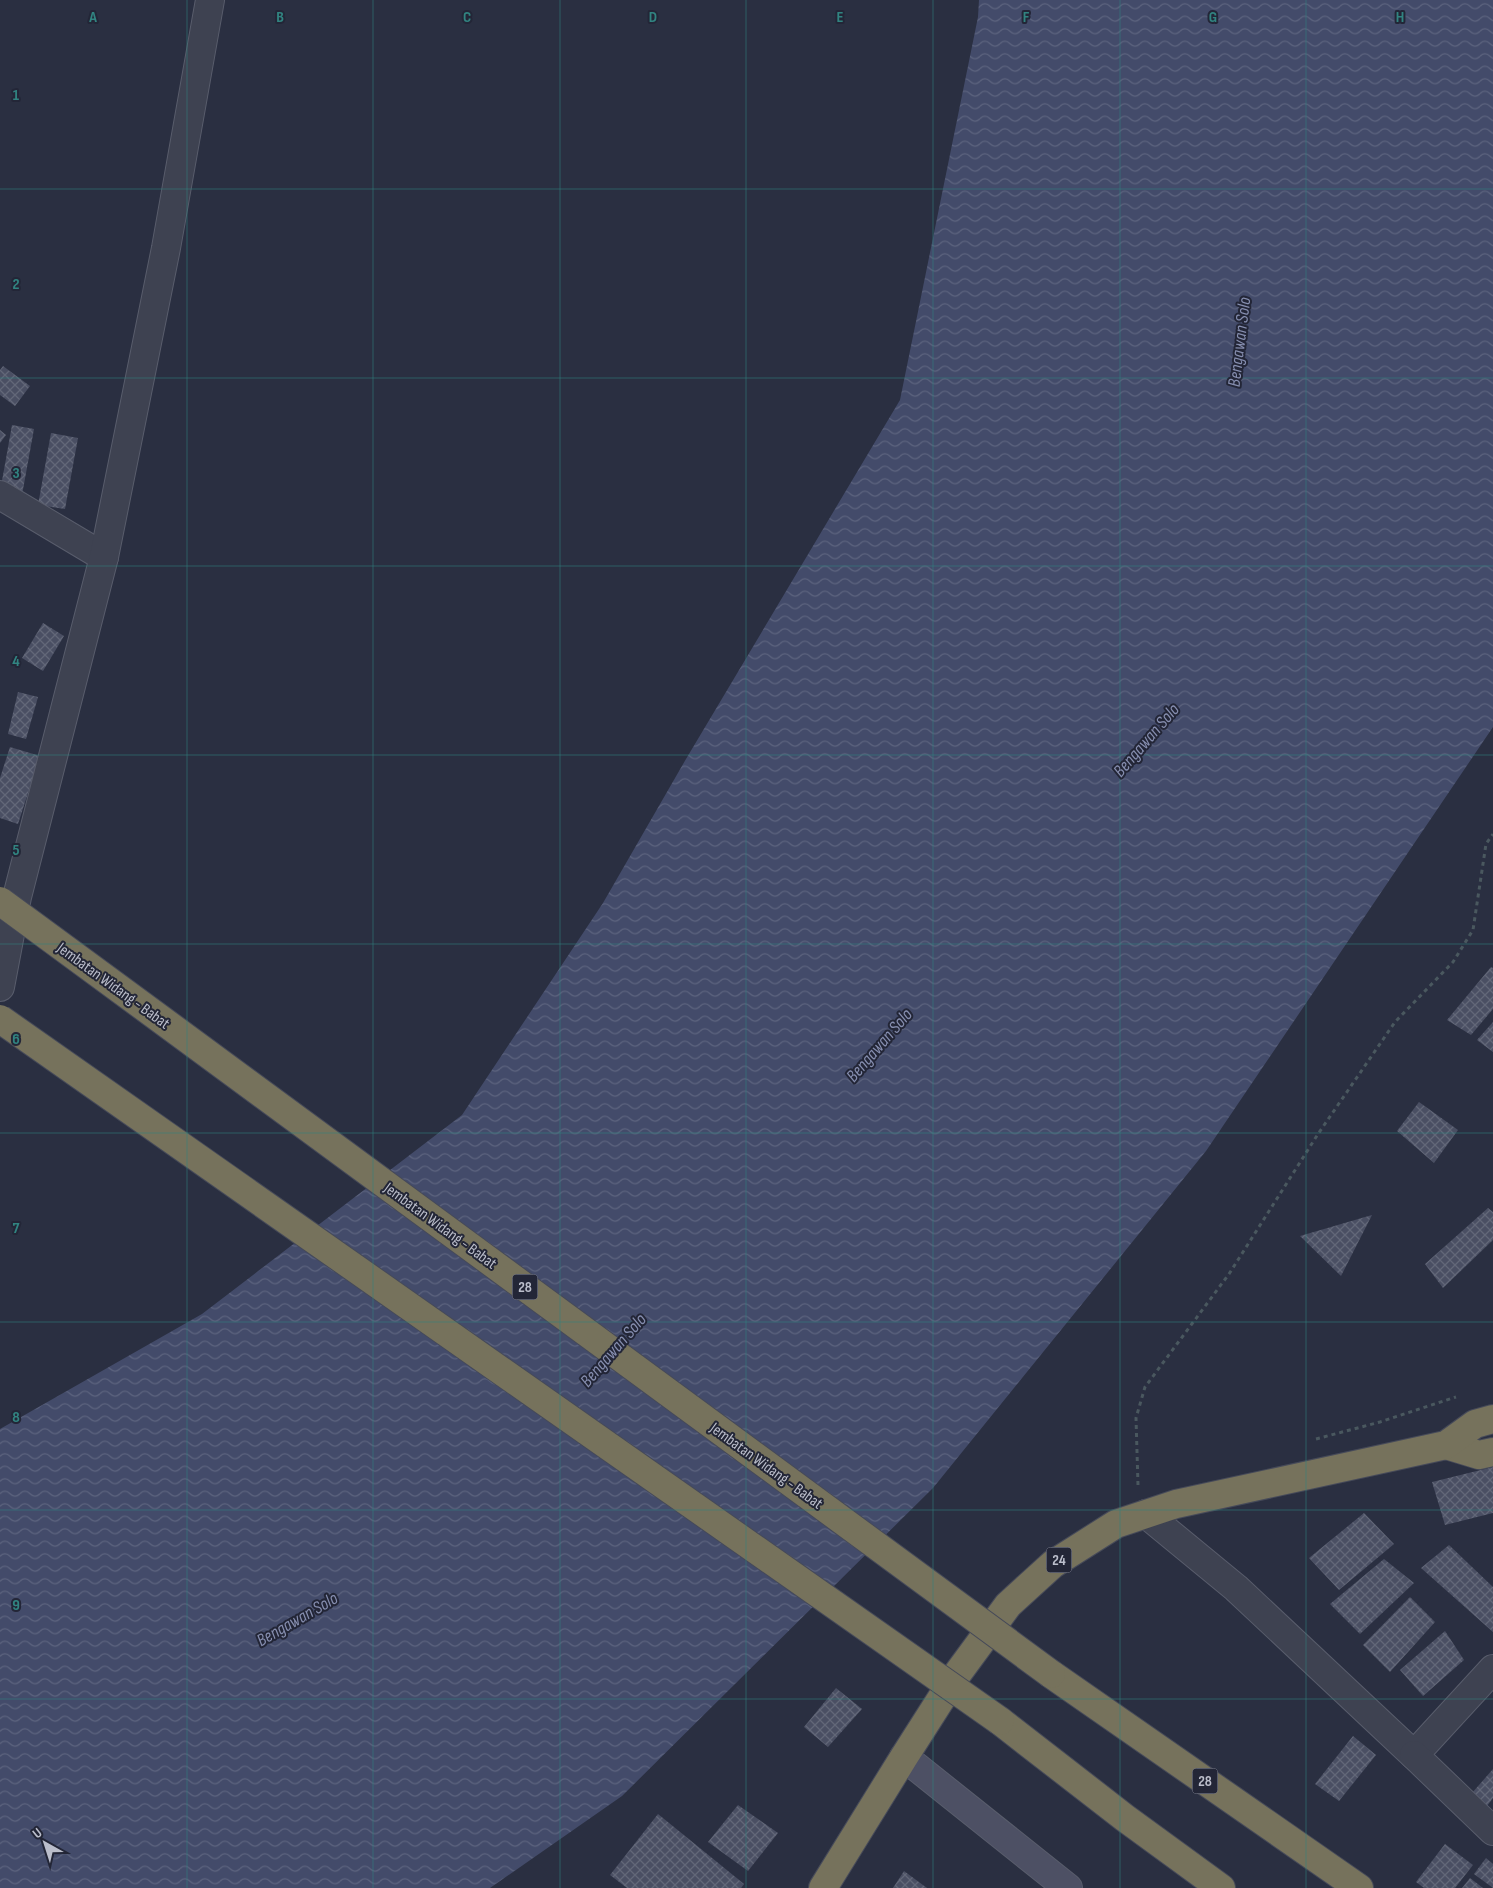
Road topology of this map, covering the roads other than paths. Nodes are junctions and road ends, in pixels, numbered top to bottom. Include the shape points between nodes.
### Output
1 (210, 0) edge
2 (0, 495) edge
3 (104, 557) junction
4 (0, 901) edge
5 (0, 988) edge
6 (0, 1019) edge
7 (1493, 1419) edge
8 (1446, 1445) junction
9 (1493, 1452) edge
10 (1146, 1514) junction
11 (1493, 1669) edge
12 (1414, 1756) junction
13 (904, 1757) junction
14 (1493, 1831) edge
15 (823, 1888) edge
16 (1068, 1888) edge
17 (1221, 1888) edge
18 (1359, 1888) edge

1 - 3 street via 166,248
2 - 3 street
3 - 5 street via 17,897
4 - 18 highway, Jembatan Widang - Babat / 28, bridge via 1051,1674
6 - 17 highway, bridge via 1000,1721
7 - 8 highway, 24 via 1474,1424
8 - 9 highway, 24 via 1479,1455
8 - 10 highway, 24 via 1176,1504
10 - 12 street via 1236,1588
10 - 13 highway, 24 via 1116,1524 1053,1564 1008,1605 955,1677
11 - 12 street
12 - 14 street
13 - 15 highway, 24
13 - 16 street

